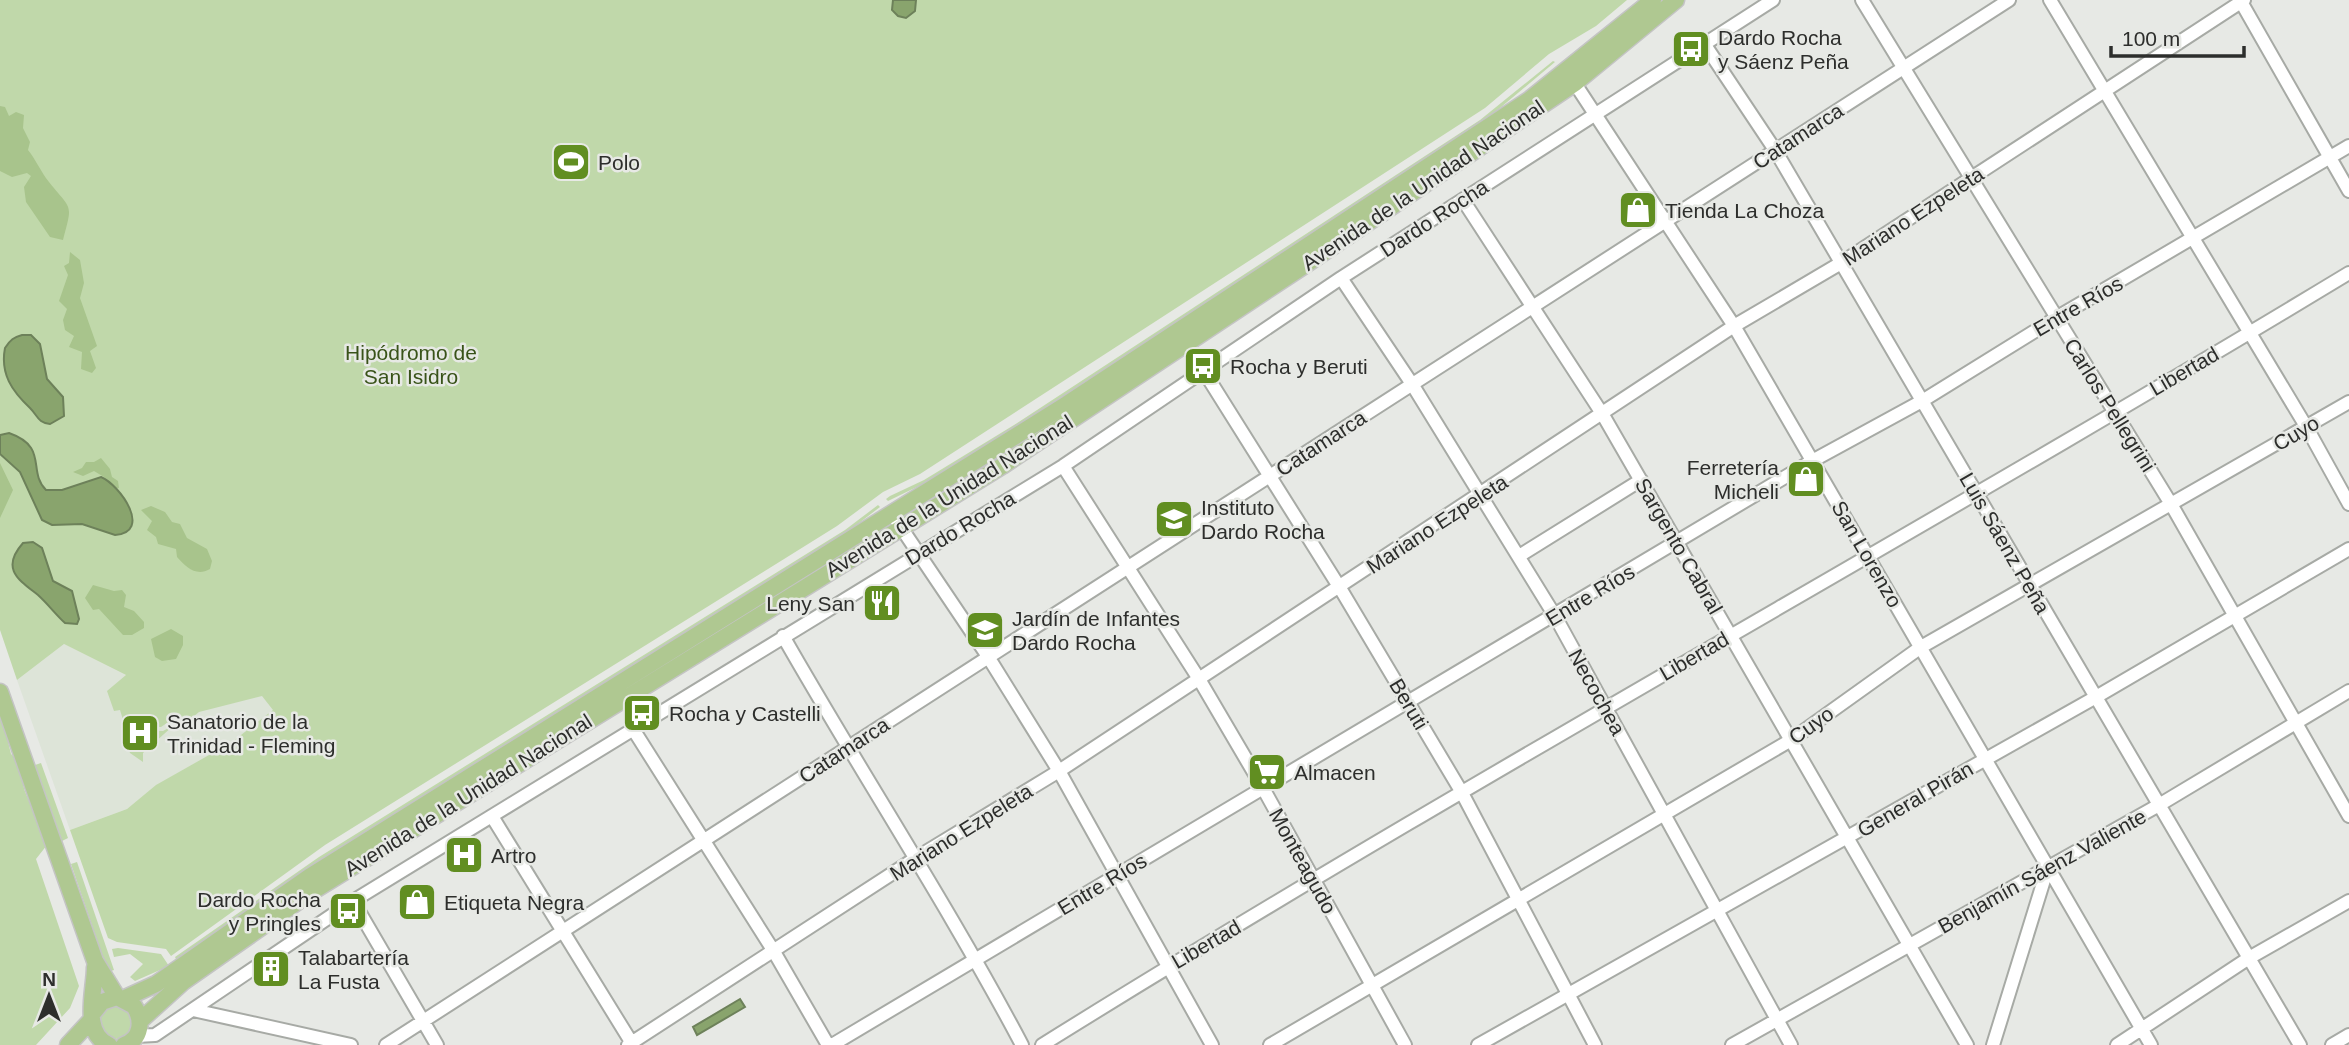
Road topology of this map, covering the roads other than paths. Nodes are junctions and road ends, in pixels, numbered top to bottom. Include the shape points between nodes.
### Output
1 (1653, 0) edge
2 (1676, 0) edge
3 (1773, 0) edge
4 (1862, 0) edge
5 (2009, 0) edge
6 (2050, 0) edge
7 (2242, 1) edge
8 (1705, 45) junction
9 (1903, 68) junction
10 (1571, 78) junction
11 (2106, 92) junction
12 (1593, 115) junction
13 (2349, 146) edge
14 (1775, 150) junction
15 (2330, 158) junction
16 (1972, 179) junction
17 (2349, 191) edge
18 (1463, 200) junction
19 (1664, 221) junction
20 (2194, 240) junction
21 (1841, 263) junction
22 (2349, 272) edge
23 (1341, 278) junction
24 (1532, 307) junction
25 (2056, 318) junction
26 (1734, 326) junction
27 (2250, 332) junction
28 (1205, 373) junction
29 (1412, 384) junction
30 (1922, 401) junction
31 (2349, 402) edge
32 (2114, 411) junction
33 (1603, 415) junction
34 (2307, 428) junction
35 (1812, 461) junction
36 (1063, 466) junction
37 (1268, 477) junction
38 (1641, 480) junction
39 (1481, 494) junction
40 (1978, 495) junction
41 (2171, 504) junction
42 (2349, 504) edge
43 (897, 520) junction
44 (1676, 544) junction
45 (2349, 549) edge
46 (918, 552) junction
47 (1866, 554) junction
48 (1519, 556) junction
49 (1127, 569) junction
50 (2030, 585) junction
51 (1340, 588) junction
52 (1555, 616) junction
53 (2234, 616) junction
54 (783, 636) junction
55 (1731, 636) junction
56 (1921, 647) junction
57 (987, 655) junction
58 (1199, 679) junction
59 (2349, 691) edge
60 (2096, 697) junction
61 (3, 699) edge
62 (1408, 701) junction
63 (1605, 708) junction
64 (2298, 722) junction
65 (633, 729) junction
66 (1791, 740) junction
67 (847, 748) junction
68 (1986, 759) junction
69 (1059, 771) junction
70 (1263, 788) junction
71 (1461, 791) junction
72 (2159, 805) junction
73 (1665, 814) junction
74 (2349, 816) edge
75 (493, 818) junction
76 (1847, 838) junction
77 (704, 839) junction
78 (916, 858) junction
79 (2048, 867) junction
80 (1117, 875) junction
81 (1314, 881) junction
82 (1519, 900) junction
83 (353, 901) junction
84 (2349, 901) edge
85 (1718, 911) junction
86 (563, 931) junction
87 (1909, 945) junction
88 (773, 950) junction
89 (976, 958) junction
90 (2249, 958) junction
91 (95, 961) junction
92 (1168, 967) junction
93 (1371, 986) junction
94 (1567, 995) junction
95 (120, 998) junction
96 (193, 1010) junction
97 (93, 1016) junction
98 (1777, 1020) junction
99 (422, 1021) junction
100 (2142, 1030) junction
101 (2349, 1035) edge
102 (134, 1037) edge
103 (631, 1044) edge
104 (68, 1045) edge
105 (107, 1045) edge
106 (351, 1045) edge
107 (386, 1045) edge
108 (437, 1045) edge
109 (830, 1045) edge
110 (1022, 1045) edge
111 (1042, 1045) edge
112 (1212, 1045) edge
113 (1270, 1045) edge
114 (1405, 1045) edge
115 (1478, 1045) edge
116 (1595, 1045) edge
117 (1732, 1045) edge
118 (1791, 1045) edge
119 (1967, 1045) edge
120 (1993, 1045) edge
121 (2117, 1045) edge
122 (2151, 1045) edge
123 (2300, 1045) edge
124 (2332, 1045) edge

1 - 10 main road, Avenida de la Unidad Nacional
2 - 10 main road, Avenida de la Unidad Nacional
3 - 8 street, Dardo Rocha
4 - 9 street, Carlos Pellegrini
5 - 9 street, Catamarca
6 - 11 street
7 - 11 street, Mariano Ezpeleta
7 - 15 street
8 - 12 street, Dardo Rocha
8 - 14 street, Luis Sáenz Peña
9 - 14 street, Catamarca
9 - 16 street, Carlos Pellegrini
10 - 12 street, San Lorenzo
10 - 43 main road, Avenida de la Unidad Nacional via 1078,396
11 - 16 street, Mariano Ezpeleta
11 - 20 street
12 - 18 street, Dardo Rocha
12 - 19 street, San Lorenzo
13 - 15 street, Entre Ríos
14 - 19 street, Catamarca
14 - 21 street, Luis Sáenz Peña
15 - 17 street
15 - 20 street, Entre Ríos
16 - 21 street, Mariano Ezpeleta
16 - 25 street, Carlos Pellegrini
18 - 23 street, Dardo Rocha
18 - 24 street, Sargento Cabral
19 - 24 street, Catamarca
19 - 26 street, San Lorenzo
20 - 25 street, Entre Ríos
20 - 27 street
21 - 26 street, Mariano Ezpeleta
21 - 30 street, Luis Sáenz Peña
22 - 27 street, Libertad
23 - 28 street, Dardo Rocha
23 - 29 street, Necochea
24 - 29 street, Catamarca
24 - 33 street, Sargento Cabral
25 - 30 street, Entre Ríos
25 - 32 street, Carlos Pellegrini
26 - 33 street, Mariano Ezpeleta
26 - 35 street, San Lorenzo
27 - 32 street, Libertad
27 - 34 street
28 - 36 street, Dardo Rocha
28 - 37 street, Beruti
29 - 37 street, Catamarca
29 - 39 street, Necochea
30 - 35 street, Entre Ríos
30 - 40 street, Luis Sáenz Peña
31 - 34 street, Cuyo
32 - 40 street, Libertad
32 - 41 street, Carlos Pellegrini
33 - 38 street, Sargento Cabral
33 - 39 street, Mariano Ezpeleta
34 - 41 street, Cuyo
34 - 42 street
35 - 44 street, Entre Ríos
35 - 47 street, San Lorenzo
36 - 46 street, Dardo Rocha
36 - 49 street, Monteagudo
37 - 49 street, Catamarca
37 - 51 street, Beruti
38 - 44 street, Sargento Cabral
38 - 48 street
39 - 48 street, Necochea
39 - 51 street, Mariano Ezpeleta
40 - 47 street, Libertad
40 - 50 street, Luis Sáenz Peña
41 - 50 street, Cuyo
41 - 53 street, Carlos Pellegrini
43 - 46 street
43 - 95 main road, Avenida de la Unidad Nacional via 309,877 156,984
43 - 102 main road, Avenida de la Unidad Nacional via 310,893 184,982
44 - 52 street, Entre Ríos
44 - 55 street, Sargento Cabral
45 - 53 street, General Pirán
46 - 54 street, Dardo Rocha
46 - 57 street
47 - 55 street, Libertad
47 - 56 street, San Lorenzo
48 - 52 street, Necochea
49 - 57 street, Catamarca
49 - 58 street, Monteagudo
50 - 56 street, Cuyo
50 - 60 street, Luis Sáenz Peña
51 - 58 street, Mariano Ezpeleta
51 - 62 street, Beruti
52 - 62 street, Entre Ríos
52 - 63 street, Necochea
53 - 60 street, General Pirán
53 - 64 street, Carlos Pellegrini
54 - 65 street, Dardo Rocha
54 - 67 street
55 - 63 street, Libertad
55 - 66 street, Sargento Cabral
56 - 66 street, Cuyo
56 - 68 street, San Lorenzo
57 - 67 street, Catamarca
57 - 69 street
58 - 69 street, Mariano Ezpeleta
58 - 70 street, Monteagudo
59 - 64 street, Benjamín Sáenz Valiente
60 - 68 street, General Pirán
60 - 72 street, Luis Sáenz Peña
61 - 91 main road via 12,746 24,758
62 - 70 street, Entre Ríos
62 - 71 street, Beruti
63 - 71 street, Libertad
63 - 73 street, Necochea
64 - 72 street, Benjamín Sáenz Valiente
64 - 74 street, Carlos Pellegrini
65 - 75 street, Dardo Rocha
65 - 77 street
66 - 73 street, Cuyo
66 - 76 street, Sargento Cabral
67 - 77 street, Catamarca
67 - 78 street
68 - 76 street, General Pirán
68 - 79 street, San Lorenzo
69 - 78 street, Mariano Ezpeleta
69 - 80 street
70 - 80 street, Entre Ríos
70 - 81 street, Monteagudo
71 - 81 street, Libertad
71 - 82 street, Beruti
72 - 79 street, Benjamín Sáenz Valiente
72 - 90 street, Luis Sáenz Peña
73 - 82 street, Cuyo
73 - 85 street, Necochea
75 - 83 street, Dardo Rocha
75 - 86 street
76 - 85 street, General Pirán
76 - 87 street, Sargento Cabral
77 - 86 street, Catamarca
77 - 88 street
78 - 88 street, Mariano Ezpeleta
78 - 89 street
79 - 87 street, Benjamín Sáenz Valiente
79 - 100 street, San Lorenzo
79 - 120 street
80 - 89 street, Entre Ríos
80 - 92 street
81 - 92 street, Libertad
81 - 93 street, Monteagudo
82 - 93 street, Cuyo
82 - 94 street, Beruti
83 - 96 street, Dardo Rocha
83 - 99 street
84 - 90 street
85 - 94 street, General Pirán
85 - 98 street, Necochea
86 - 99 street, Catamarca
86 - 103 street
87 - 98 street, Benjamín Sáenz Valiente
87 - 119 street, Sargento Cabral
88 - 103 street, Mariano Ezpeleta
88 - 109 street
89 - 109 street, Entre Ríos
89 - 110 street
90 - 100 street
90 - 123 street, Luis Sáenz Peña
91 - 95 main road
91 - 97 main road
92 - 111 street, Libertad
92 - 112 street
93 - 113 street, Cuyo
93 - 114 street, Monteagudo
94 - 115 street, General Pirán
94 - 116 street, Beruti
95 - 97 main road, Avenida de la Unidad Nacional via 102,1002
95 - 102 main road via 134,1006
96 - 102 street, Dardo Rocha via 155,1035
96 - 106 street
97 - 104 main road
97 - 105 main road via 95,1035
98 - 117 street, Benjamín Sáenz Valiente
98 - 118 street, Necochea
99 - 107 street, Catamarca
99 - 108 street
100 - 121 street
100 - 122 street, San Lorenzo
101 - 124 street

